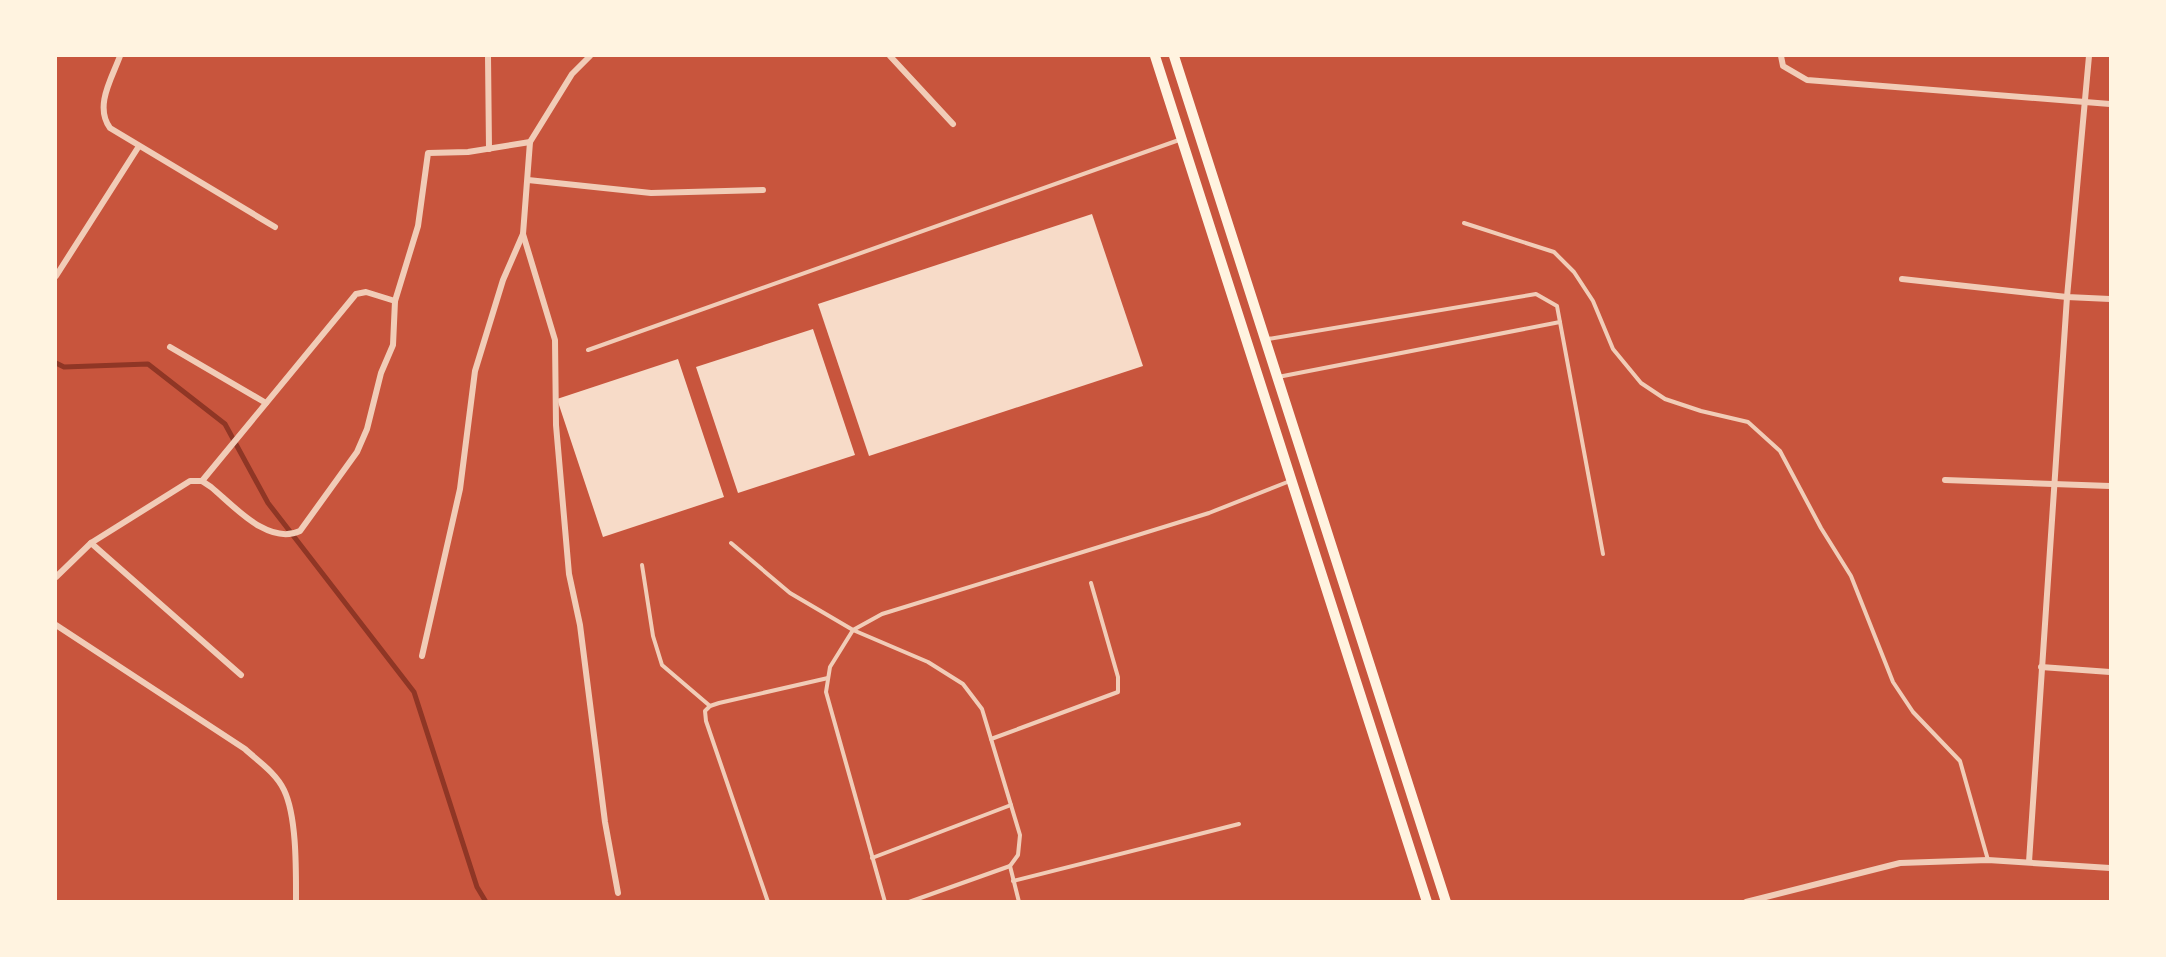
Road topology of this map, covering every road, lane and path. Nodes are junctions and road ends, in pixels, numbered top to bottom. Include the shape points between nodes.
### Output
1 (120, 56) edge
2 (488, 56) edge
3 (590, 56) edge
4 (890, 56) edge
5 (1155, 56) edge
6 (1174, 56) edge
7 (1780, 56) edge
8 (2089, 56) edge
9 (2085, 103) junction
10 (2110, 104) edge
11 (953, 124) dead end
12 (1183, 139) junction
13 (530, 142) junction
14 (139, 146) junction
15 (489, 148) junction
16 (528, 180) junction
17 (763, 190) dead end
18 (1464, 223) dead end
19 (275, 227) dead end
20 (523, 234) junction
21 (56, 276) edge
22 (1902, 279) dead end
23 (2067, 297) junction
24 (2110, 299) edge
25 (395, 302) junction
26 (1560, 322) junction
27 (1266, 339) junction
28 (170, 347) dead end
29 (588, 350) dead end
30 (1278, 377) junction
31 (266, 403) junction
32 (1293, 480) junction
33 (1945, 480) dead end
34 (202, 481) junction
35 (2055, 484) junction
36 (2110, 486) edge
37 (91, 543) junction
38 (731, 543) dead end
39 (1603, 554) dead end
40 (642, 565) dead end
41 (56, 577) edge
42 (1091, 583) dead end
43 (56, 626) edge
44 (853, 630) junction
45 (422, 656) dead end
46 (2041, 667) junction
47 (2110, 672) edge
48 (241, 675) dead end
49 (828, 678) junction
50 (710, 706) junction
51 (991, 739) junction
52 (1011, 805) junction
53 (1239, 824) dead end
54 (872, 858) junction
55 (1988, 860) junction
56 (2029, 862) junction
57 (1010, 866) junction
58 (2110, 868) edge
59 (1013, 881) junction
60 (618, 893) dead end
61 (296, 902) edge
62 (768, 902) edge
63 (885, 902) edge
64 (909, 902) edge
65 (1019, 902) edge
66 (1427, 902) edge
67 (1446, 902) edge
68 (1746, 902) edge

1 - 14 street via 102,106 103,119
2 - 15 street
3 - 13 street via 572,74
4 - 11 street
5 - 12 main road
6 - 27 main road
7 - 9 street via 1783,66 1807,80
8 - 9 street
9 - 10 street
9 - 23 street
12 - 29 lane
12 - 32 main road
13 - 15 street
13 - 16 street
14 - 19 street
14 - 21 street
15 - 25 street via 428,153 418,226
16 - 17 street via 651,193
16 - 20 street
18 - 55 lane via 1554,252 1575,272 1593,301 1613,349 1641,383 1665,399 1748,422 1780,452 1851,576 1893,682 1913,712 1960,761
20 - 45 street via 503,280 475,371 460,489
20 - 60 street via 555,340 556,425 569,574 580,625 601,800
22 - 23 street
23 - 24 street
23 - 35 street
25 - 31 street via 366,292 356,294
25 - 34 street via 393,345 381,373 367,429 357,452 300,531 267,531
26 - 27 lane via 1557,306 1536,294
26 - 30 lane
26 - 39 lane
27 - 30 main road
28 - 31 street
30 - 67 main road via 1354,626
31 - 34 street
32 - 44 lane via 1209,513 882,614
32 - 66 main road
33 - 35 street
34 - 37 street via 190,481
35 - 36 street
35 - 46 street
37 - 41 street
37 - 48 street
38 - 44 lane via 790,593
40 - 50 lane via 652,636 662,665
42 - 51 lane via 1118,677 1118,692
43 - 61 street via 245,749 271,773 284,789 291,818
44 - 49 lane via 830,667
44 - 51 lane via 928,662 963,684 982,709
46 - 47 street
46 - 56 street
49 - 50 lane
49 - 54 lane via 826,692
50 - 62 lane via 705,711 706,721
51 - 52 lane
52 - 54 lane
52 - 57 lane via 1020,835 1018,855
53 - 59 lane
54 - 63 lane
55 - 56 street
55 - 68 street via 1900,863
56 - 58 street
57 - 59 lane
57 - 64 lane
59 - 65 lane

